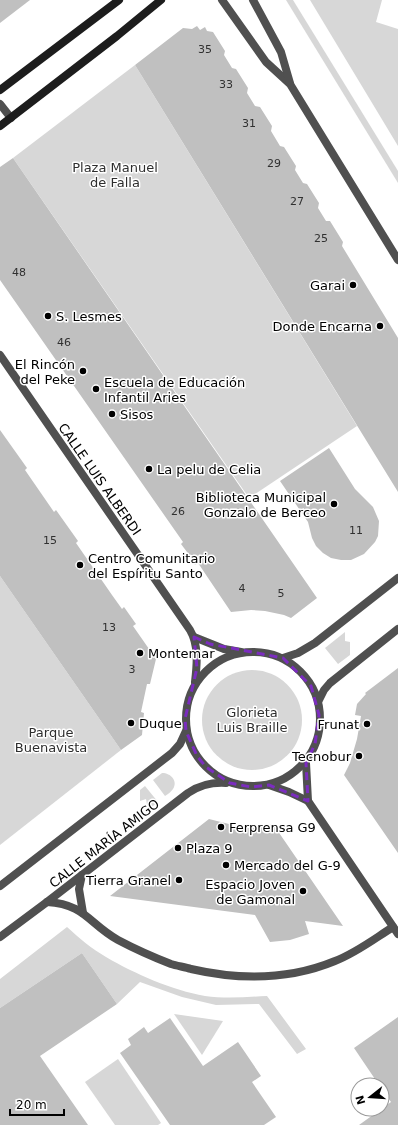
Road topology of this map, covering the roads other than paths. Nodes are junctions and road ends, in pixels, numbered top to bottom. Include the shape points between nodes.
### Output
1 (119, 0) edge
2 (161, 0) edge
3 (222, 0) edge
4 (253, 0) edge
5 (290, 84) junction
6 (0, 90) edge
7 (0, 104) edge
8 (11, 118) junction
9 (0, 126) edge
10 (398, 260) edge
11 (0, 355) edge
12 (398, 578) edge
13 (398, 629) edge
14 (194, 637) junction
15 (246, 653) junction
16 (283, 658) junction
17 (195, 683) junction
18 (318, 702) junction
19 (186, 731) junction
20 (306, 763) junction
21 (230, 783) junction
22 (268, 785) junction
23 (308, 801) junction
24 (82, 875) junction
25 (0, 886) edge
26 (47, 902) junction
27 (83, 913) junction
28 (393, 927) junction
29 (398, 934) edge
30 (0, 937) edge

1 - 6 main road
2 - 8 main road
3 - 5 street via 266,62
4 - 5 street via 281,52
5 - 10 street
7 - 8 street
8 - 9 main road
11 - 14 street, CALLE LUIS ALBERDI
12 - 16 street via 315,643
13 - 18 street via 330,683
14 - 15 street via 224,649
14 - 17 street
15 - 16 street via 272,654
15 - 17 street via 229,656 216,662 206,669
16 - 18 street via 303,675
17 - 19 street via 187,708
18 - 20 street via 318,730
19 - 21 street via 190,744 206,767
19 - 25 street via 172,753
20 - 22 street via 292,776
20 - 23 street
21 - 22 street via 252,787
21 - 24 street, CALLE MARÍA AMIGO via 215,782 196,787
22 - 23 street
23 - 28 street
24 - 26 street, CALLE MARÍA AMIGO
24 - 27 street via 79,889
26 - 27 street via 65,905
26 - 30 street, CALLE MARÍA AMIGO
27 - 28 street via 108,934 171,964 238,976 289,973 335,961 358,950
28 - 29 street

